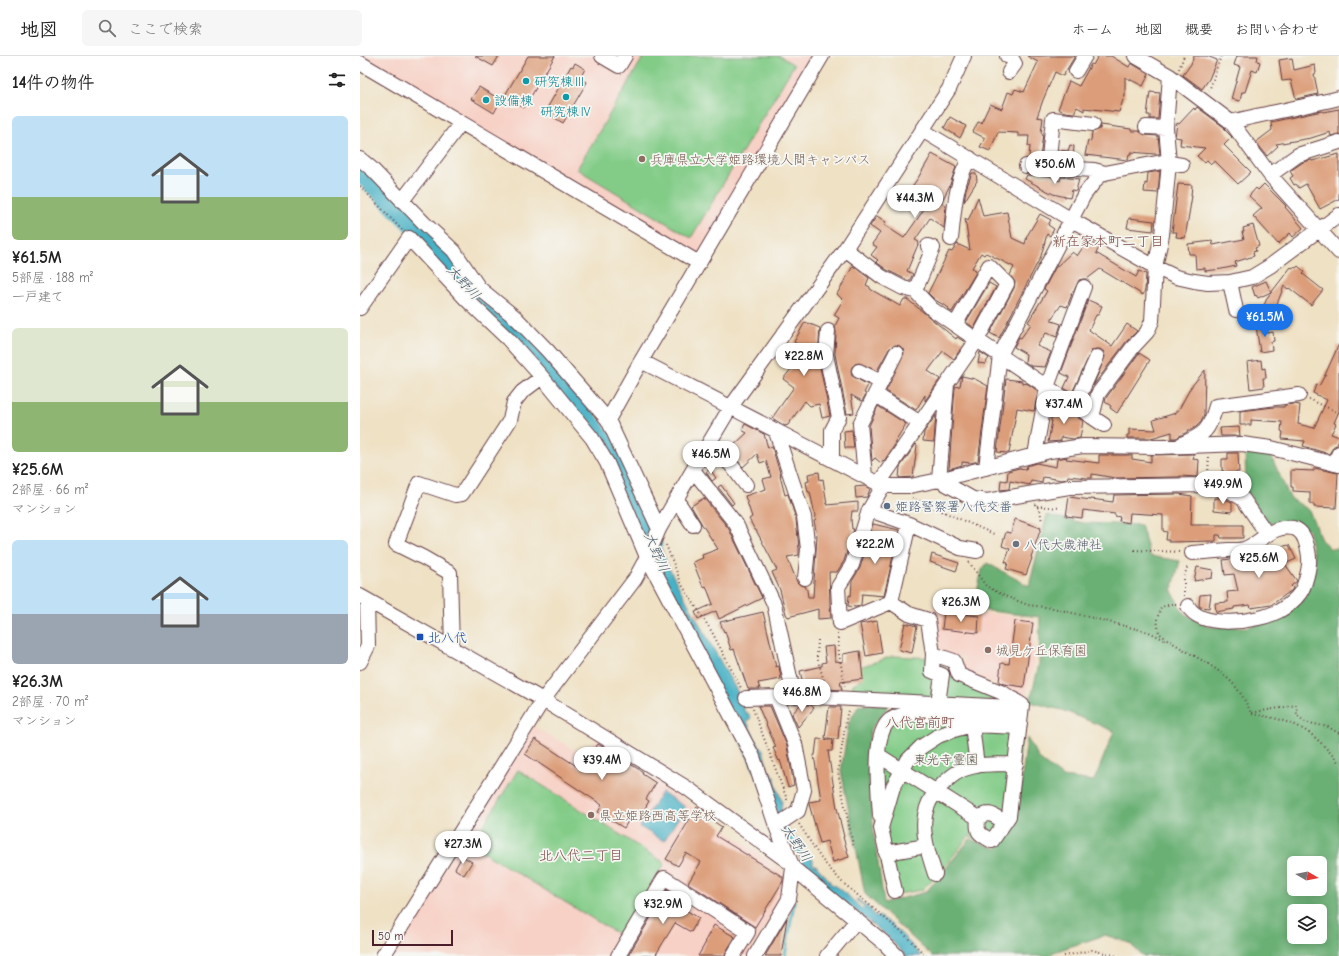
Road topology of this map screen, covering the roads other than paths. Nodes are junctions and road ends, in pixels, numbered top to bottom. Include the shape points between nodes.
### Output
1 (602, 56) edge
2 (625, 56) edge
3 (822, 56) edge
4 (964, 56) edge
5 (1007, 56) edge
6 (1085, 56) edge
7 (1136, 56) edge
8 (360, 63) edge
9 (1076, 71) dead end
10 (1009, 72) dead end
11 (1170, 76) junction
12 (1339, 98) edge
13 (1231, 122) junction
14 (461, 123) junction
15 (1093, 124) dead end
16 (1146, 127) dead end
17 (1166, 128) junction
18 (922, 130) junction
19 (1339, 142) edge
20 (970, 158) junction
21 (360, 160) edge
22 (1176, 164) junction
23 (1026, 166) dead end
24 (1048, 167) junction
25 (1266, 170) junction
26 (1105, 173) junction
27 (402, 201) junction
28 (1339, 215) edge
29 (1070, 219) junction
30 (1319, 230) junction
31 (951, 239) dead end
32 (928, 246) dead end
33 (845, 250) junction
34 (1339, 252) edge
35 (700, 263) junction
36 (1155, 267) junction
37 (1230, 282) junction
38 (1084, 287) dead end
39 (915, 291) junction
40 (360, 308) edge
41 (1236, 310) dead end
42 (955, 325) junction
43 (828, 331) dead end
44 (977, 340) junction
45 (896, 353) dead end
46 (1000, 355) junction
47 (1097, 357) dead end
48 (641, 361) junction
49 (859, 371) dead end
50 (542, 377) junction
51 (947, 384) junction
52 (1047, 387) junction
53 (878, 388) junction
54 (1299, 395) road end
55 (1075, 406) junction
56 (730, 408) junction
57 (608, 420) junction
58 (920, 423) junction
59 (776, 432) junction
60 (709, 444) junction
61 (1174, 447) junction
62 (1035, 455) junction
63 (832, 459) junction
64 (1337, 461) edge
65 (986, 468) junction
66 (693, 470) junction
67 (865, 476) junction
68 (939, 480) junction
69 (881, 484) junction
70 (746, 485) dead end
71 (676, 499) junction
72 (869, 510) junction
73 (910, 524) junction
74 (693, 525) dead end
75 (658, 532) junction
76 (1267, 534) junction
77 (977, 551) dead end
78 (1192, 552) road end
79 (648, 557) junction
80 (805, 578) dead end
81 (363, 598) edge
82 (891, 602) junction
83 (1188, 606) road end
84 (452, 648) junction
85 (933, 654) junction
86 (360, 662) edge
87 (794, 696) junction
88 (776, 697) junction
89 (746, 698) road end
90 (543, 700) junction
91 (938, 703) junction
92 (1016, 703) junction
93 (972, 725) junction
94 (1019, 727) junction
95 (878, 755) junction
96 (1016, 764) junction
97 (977, 766) junction
98 (902, 770) junction
99 (935, 791) junction
100 (978, 818) junction
101 (1005, 822) junction
102 (776, 826) junction
103 (881, 828) junction
104 (926, 846) junction
105 (886, 852) junction
106 (791, 865) junction
107 (935, 874) dead end
108 (895, 891) dead end
109 (857, 920) junction
110 (383, 956) edge
111 (618, 956) edge
112 (734, 956) edge
113 (755, 956) edge
114 (828, 956) edge
115 (897, 956) edge

1 - 2 street via 619,66
3 - 35 street
4 - 18 street via 949,89
5 - 10 street via 1015,64
6 - 9 street
7 - 11 street
8 - 14 street
11 - 13 street
11 - 17 street
12 - 13 street
13 - 25 street
14 - 27 street
14 - 35 street
15 - 24 street via 1053,119
16 - 17 street
17 - 22 street
18 - 20 street
18 - 33 street
19 - 25 street via 1298,155
20 - 29 street
20 - 31 street via 965,166 956,198
21 - 27 street
22 - 26 street via 1162,162
22 - 36 street
23 - 24 street
24 - 26 street
25 - 30 street
26 - 29 street via 1088,189
27 - 57 street via 454,251 479,288 516,318
28 - 30 street
29 - 36 street
29 - 46 street
30 - 34 street
30 - 37 street via 1252,277
32 - 39 street via 933,248
33 - 39 street via 882,277
33 - 56 street
35 - 48 street
36 - 37 street via 1176,277 1194,281
36 - 55 street via 1152,321 1147,332 1098,394 1098,421
37 - 41 street
38 - 52 street via 1068,315 1057,345
39 - 42 street via 932,309
40 - 50 street via 409,238
42 - 44 street
42 - 44 street via 989,266 1007,284
43 - 63 street via 826,355 839,418 832,430
44 - 46 street
44 - 51 street
45 - 53 street
46 - 52 street
46 - 65 street
47 - 55 street
48 - 56 street
48 - 57 street
49 - 53 street
50 - 79 street via 592,438 607,463
50 - 84 street via 522,392 514,402 510,420 462,494 455,495 419,483 396,544 450,573
51 - 58 street
51 - 68 street
52 - 55 street
52 - 62 street
53 - 58 street
53 - 67 street via 860,424
54 - 61 street via 1216,406 1208,429 1198,437
56 - 59 street
56 - 60 street
57 - 75 street
58 - 69 street
59 - 63 street
59 - 80 street via 804,517 808,549
60 - 66 street
60 - 70 street via 732,466
61 - 62 street via 1083,446
61 - 64 street via 1242,444
62 - 65 street
63 - 67 street
65 - 68 street
66 - 71 street
66 - 87 street via 736,524 774,604
67 - 69 street
68 - 69 street via 910,486
68 - 76 street via 973,499 987,501 1069,487 1208,485 1230,491 1243,499
69 - 72 street
71 - 74 street
71 - 75 street
72 - 73 street
72 - 82 street via 852,565 838,587 840,623
73 - 77 street via 960,548
73 - 82 street
75 - 79 street
76 - 78 street via 1243,549
76 - 83 street via 1292,528 1300,531 1305,540 1310,559 1307,575 1300,593 1290,603 1279,611 1251,620 1233,621 1204,619
79 - 90 street via 635,580
79 - 102 street via 752,757
81 - 84 street
81 - 86 street via 368,646
82 - 85 street via 909,614 928,620
84 - 90 street
85 - 91 street via 932,671 942,674
85 - 92 street via 954,661 959,674 1003,693
87 - 88 street
87 - 91 street
88 - 89 street
88 - 102 street via 795,744 804,790 798,811
90 - 106 street via 687,788
90 - 110 street
91 - 92 street
92 - 94 street
92 - 95 street via 1003,720 900,715 890,720 883,728
93 - 94 street
93 - 97 street
93 - 98 street via 938,736 921,747
94 - 96 street
95 - 98 street
95 - 103 street
96 - 97 street
96 - 101 street via 1009,816
97 - 99 street via 957,771
98 - 99 street
98 - 103 street via 893,787
99 - 100 street
99 - 104 street via 926,806
100 - 101 street via 983,814 990,814
100 - 101 street via 976,828 980,834 992,841
102 - 106 street
103 - 105 street
104 - 105 street
104 - 107 street
105 - 108 street
106 - 109 street
106 - 113 street via 789,899
109 - 114 street
109 - 115 street
111 - 112 street via 664,878 748,932

